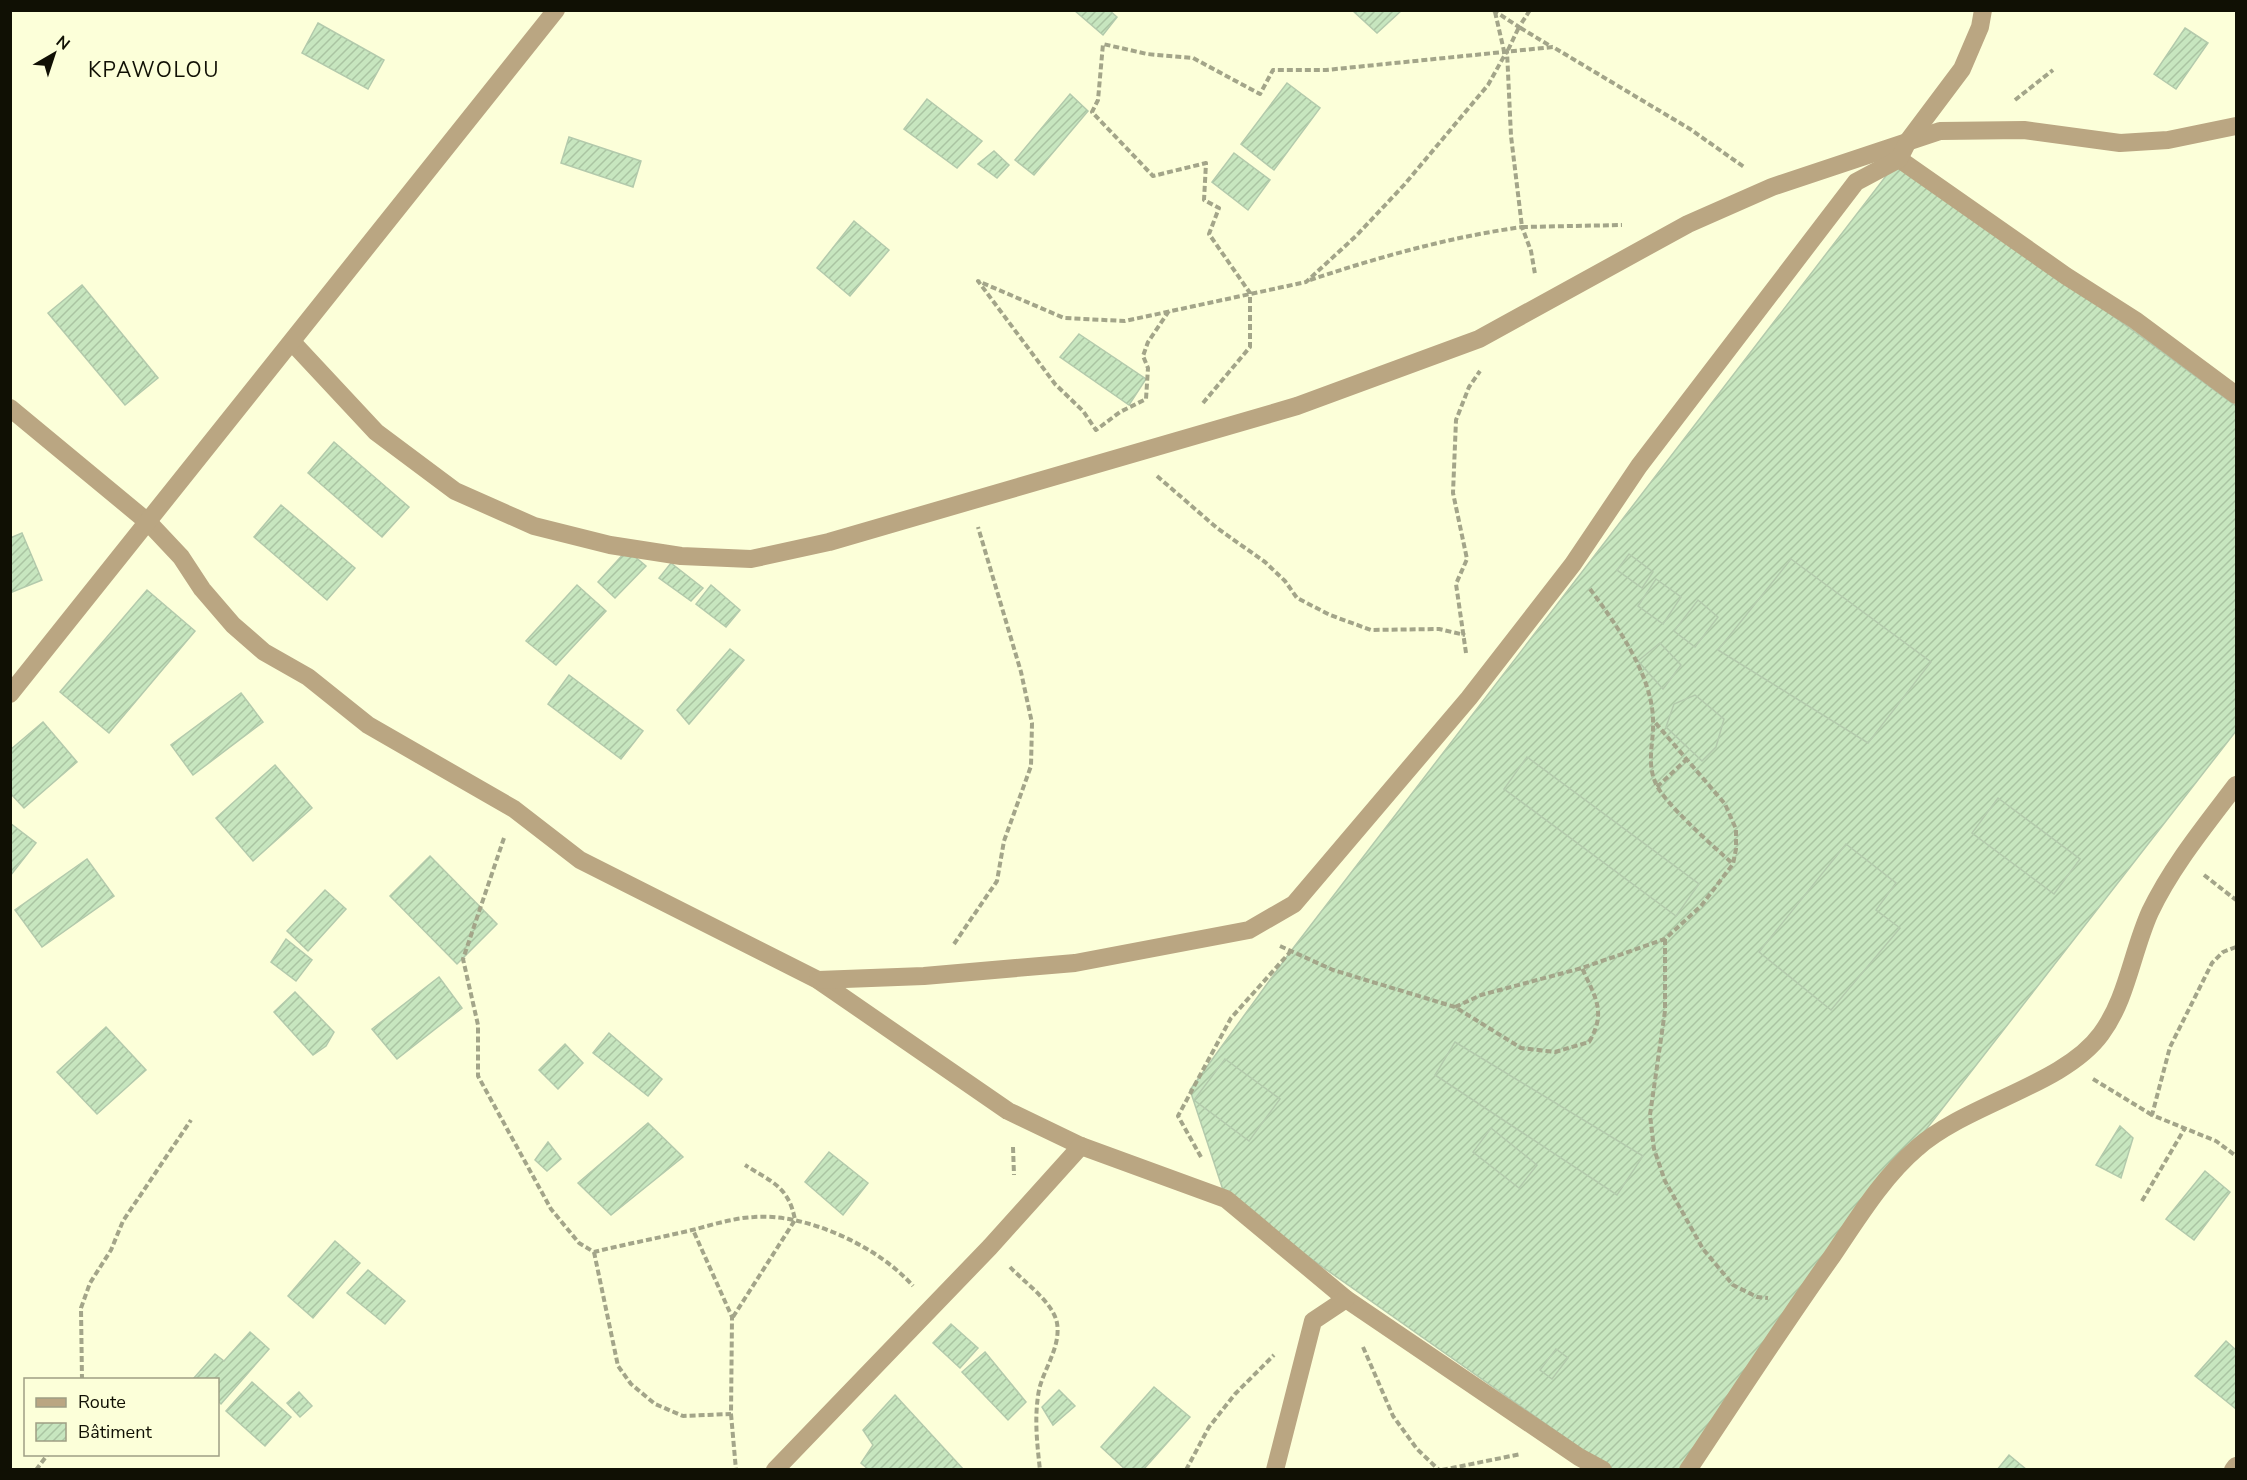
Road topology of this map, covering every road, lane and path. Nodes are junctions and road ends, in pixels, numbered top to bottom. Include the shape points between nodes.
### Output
1 (556, 10) edge
2 (1530, 10) edge
3 (1983, 10) edge
4 (1494, 11) edge
5 (1519, 27) junction
6 (1553, 47) junction
7 (1506, 51) junction
8 (2236, 126) edge
9 (1908, 141) junction
10 (1899, 159) junction
11 (1772, 187) junction
12 (1629, 225) dead end
13 (1522, 227) junction
14 (1306, 282) junction
15 (1250, 293) junction
16 (1169, 311) junction
17 (1515, 319) junction
18 (292, 342) junction
19 (1480, 369) dead end
20 (2236, 395) edge
21 (10, 408) edge
22 (1174, 442) junction
23 (1123, 456) junction
24 (971, 500) junction
25 (149, 523) junction
26 (1573, 564) junction
27 (1465, 635) junction
28 (10, 694) edge
29 (1469, 698) junction
30 (1653, 720) junction
31 (1688, 758) junction
32 (2236, 785) edge
33 (1657, 787) junction
34 (514, 809) junction
35 (2182, 856) junction
36 (1733, 864) junction
37 (2236, 900) edge
38 (1249, 930) junction
39 (1665, 939) junction
40 (2236, 947) edge
41 (1291, 951) junction
42 (1582, 968) junction
43 (924, 976) junction
44 (818, 980) junction
45 (1455, 1007) junction
46 (2072, 1063) junction
47 (2151, 1115) junction
48 (191, 1120) dead end
49 (2185, 1128) junction
50 (1082, 1146) junction
51 (2236, 1156) edge
52 (745, 1165) dead end
53 (1226, 1199) junction
54 (2142, 1201) dead end
55 (795, 1220) junction
56 (693, 1230) junction
57 (990, 1247) junction
58 (594, 1252) junction
59 (1346, 1299) junction
60 (1800, 1301) junction
61 (931, 1308) junction
62 (732, 1317) junction
63 (1359, 1343) dead end
64 (1275, 1354) dead end
65 (82, 1378) edge
66 (731, 1414) junction
67 (1532, 1452) dead end
68 (47, 1456) edge
69 (2236, 1466) edge
70 (36, 1470) edge
71 (736, 1470) edge
72 (775, 1470) edge
73 (1040, 1470) edge
74 (1186, 1470) edge
75 (1275, 1470) edge
76 (1441, 1470) edge
77 (1603, 1470) edge
78 (1688, 1470) edge
79 (2233, 1470) edge

1 - 18 street
2 - 5 path
3 - 9 street via 1962,69
4 - 5 path
4 - 7 path
5 - 6 path
5 - 7 path
6 - 7 path
6 - 11 path via 1690,129
7 - 13 path
7 - 14 path via 1488,85 1404,185
7 - 15 path via 1326,70 1273,70 1260,94 1193,58 1147,54 1103,44 1098,100 1092,112 1153,176 1206,163 1204,200 1219,208 1209,234
8 - 9 street via 2168,140 2120,143 2024,130 1980,129 1940,131
9 - 10 street
9 - 11 street
10 - 20 street
10 - 26 street via 1857,182 1639,466
11 - 17 street via 1688,224
12 - 13 path
13 - 14 path via 1479,233
13 - 17 path via 1535,274
14 - 15 path
15 - 16 path
15 - 22 path via 1250,347
16 - 16 path via 1125,321 1064,318 978,281 1055,384 1096,430 1146,399 1148,368 1143,356
17 - 22 street via 1479,339 1297,406
18 - 24 street via 376,432 455,492 534,526 610,545 681,556 750,560 829,542
18 - 25 street
19 - 27 path via 1456,420 1453,493 1467,559 1456,584
21 - 25 street
22 - 23 street
23 - 24 street
23 - 27 path via 1149,470 1216,528 1265,562 1286,581 1297,598 1371,630 1439,629
24 - 43 path via 1021,672 1032,723 1031,766 1004,841 997,881 938,967
25 - 28 street
25 - 34 street via 181,557 233,625 264,652 308,677 368,725
26 - 29 street
26 - 30 path via 1628,646 1647,688
27 - 29 path
29 - 38 street via 1294,904
30 - 31 path
30 - 33 path via 1650,768
31 - 33 path
31 - 36 path via 1725,804 1736,829
32 - 35 street
33 - 36 path
34 - 44 street via 580,860
34 - 58 path via 463,959 478,1025 478,1076 551,1209 579,1243
35 - 37 path
35 - 46 street via 2151,912 2118,1003 2101,1035
36 - 39 path via 1701,906
38 - 41 path
38 - 43 street via 1075,963
39 - 42 path
39 - 60 path via 1665,1011 1650,1115 1654,1149 1665,1181 1703,1249 1732,1285 1757,1297
40 - 47 path via 2223,952 2212,963 2170,1047
41 - 45 path via 1333,970
41 - 53 path via 1232,1018 1178,1116
42 - 45 path via 1481,995
42 - 45 path via 1597,1002 1598,1026 1589,1042 1555,1052 1521,1048
43 - 44 street
44 - 50 street via 1008,1111
46 - 47 path
46 - 60 street via 1988,1105 1918,1147 1893,1172
47 - 49 path
48 - 65 path via 123,1221 111,1250 90,1283 81,1308
49 - 51 path via 2216,1141
49 - 54 path
50 - 53 street
50 - 57 street
52 - 55 path via 780,1186 792,1202
53 - 59 street
55 - 56 path via 753,1217
55 - 61 path via 875,1253 906,1279
55 - 62 path
56 - 58 path
56 - 62 path
57 - 61 street
57 - 73 path via 1048,1305 1057,1323 1056,1342 1040,1389 1036,1421
58 - 66 path via 618,1366 631,1384 656,1404 682,1416
59 - 75 street via 1313,1321
59 - 77 street
60 - 78 street
61 - 72 street
62 - 66 path
63 - 76 path via 1393,1416 1417,1449
64 - 74 path via 1209,1427
66 - 71 path
67 - 76 path
68 - 70 path
69 - 79 street

